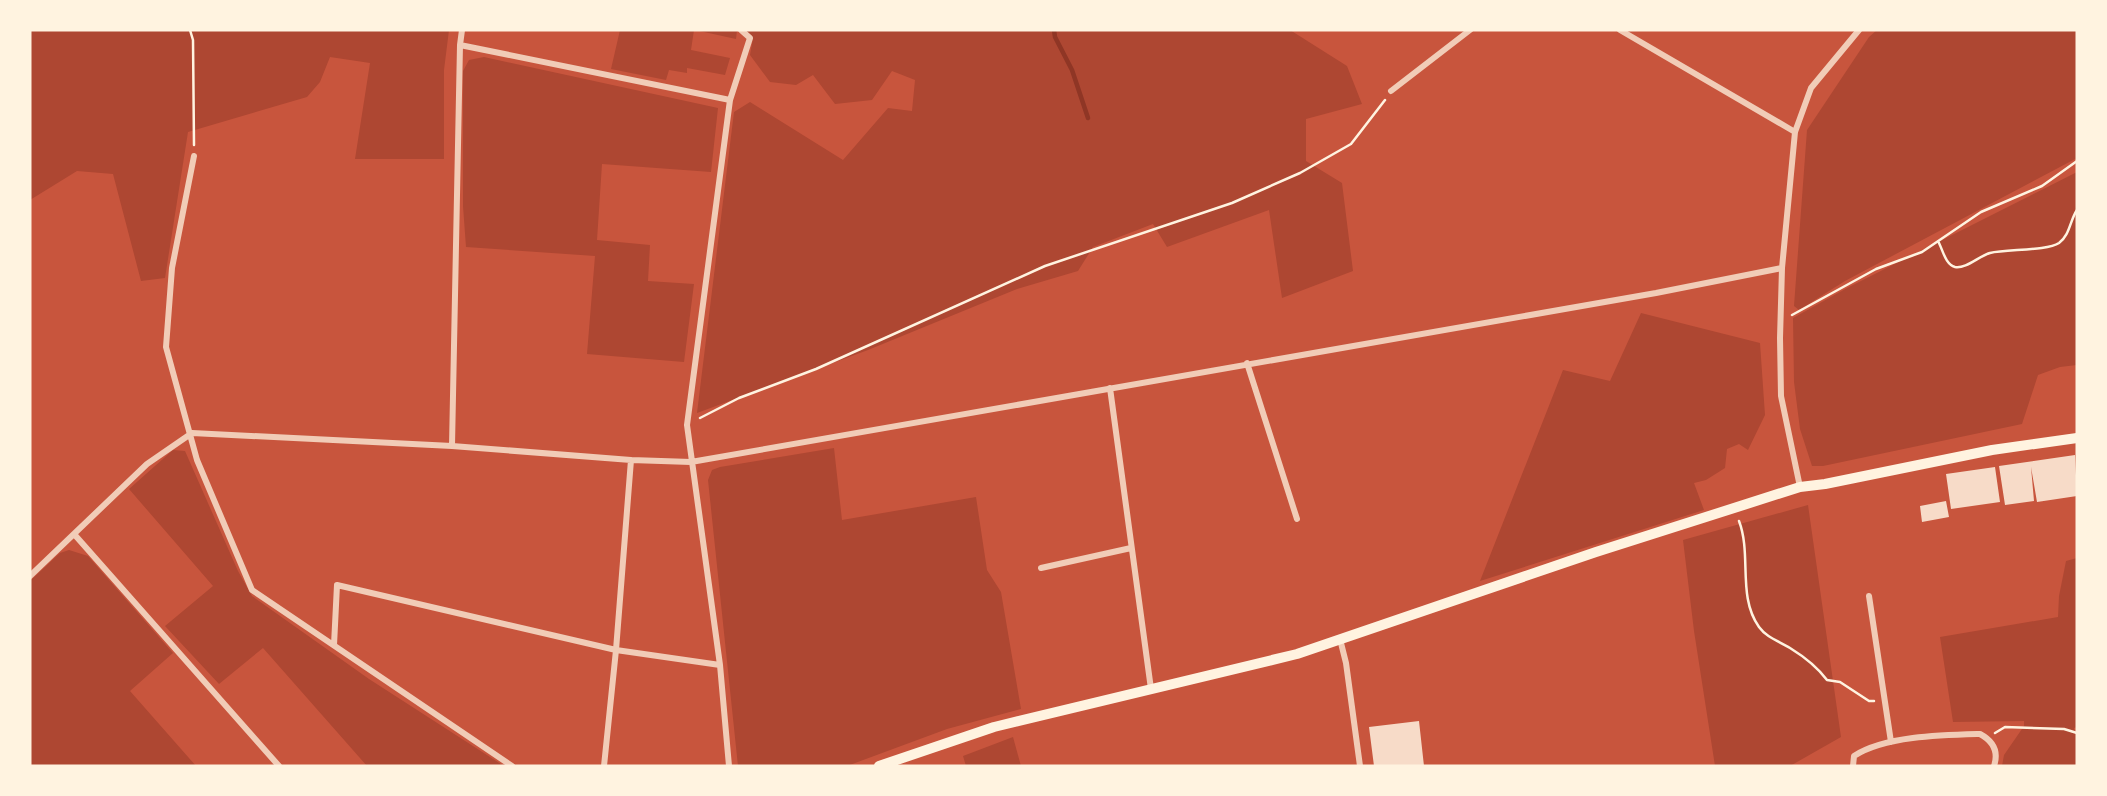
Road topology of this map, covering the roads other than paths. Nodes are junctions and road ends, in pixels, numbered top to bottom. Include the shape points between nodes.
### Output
1 (462, 30) edge
2 (741, 30) edge
3 (1470, 30) edge
4 (1620, 30) edge
5 (1859, 30) edge
6 (460, 45) junction
7 (1391, 91) road end
8 (730, 100) junction
9 (1795, 132) junction
10 (194, 156) road end
11 (1782, 268) junction
12 (1247, 363) junction
13 (1110, 388) junction
14 (192, 433) junction
15 (2077, 438) edge
16 (452, 446) junction
17 (631, 460) junction
18 (691, 462) junction
19 (1800, 487) junction
20 (1297, 519) dead end
21 (74, 534) junction
22 (1131, 548) junction
23 (1041, 568) dead end
24 (30, 576) edge
25 (1869, 596) dead end
26 (1340, 639) junction
27 (334, 645) junction
28 (616, 650) junction
29 (720, 665) junction
30 (1152, 689) junction
31 (1891, 742) junction
32 (279, 766) edge
33 (512, 766) edge
34 (604, 766) edge
35 (729, 766) edge
36 (879, 766) edge
37 (1360, 766) edge
38 (1853, 766) edge
39 (1994, 766) edge

1 - 6 street
2 - 8 street via 750,38
3 - 7 street
4 - 9 street
5 - 9 street via 1811,88
6 - 8 street
6 - 16 street
8 - 18 street via 687,425
9 - 11 street
10 - 14 street via 172,268 166,347
11 - 12 street
11 - 19 street via 1781,396
12 - 13 street
12 - 20 street
13 - 18 street
13 - 22 street
14 - 16 street
14 - 21 street via 147,464
14 - 27 street via 197,460 253,590
15 - 19 main road
16 - 17 street
17 - 18 street
17 - 28 street
18 - 29 street
19 - 26 main road
21 - 24 street
21 - 32 street
22 - 23 street
22 - 30 street
25 - 31 street
26 - 30 main road
26 - 37 street
27 - 28 street via 337,585
27 - 33 street
28 - 29 street
28 - 34 street
29 - 35 street
30 - 36 main road via 994,727
31 - 38 street via 1866,749 1854,757
31 - 39 street via 1980,734 1995,748

